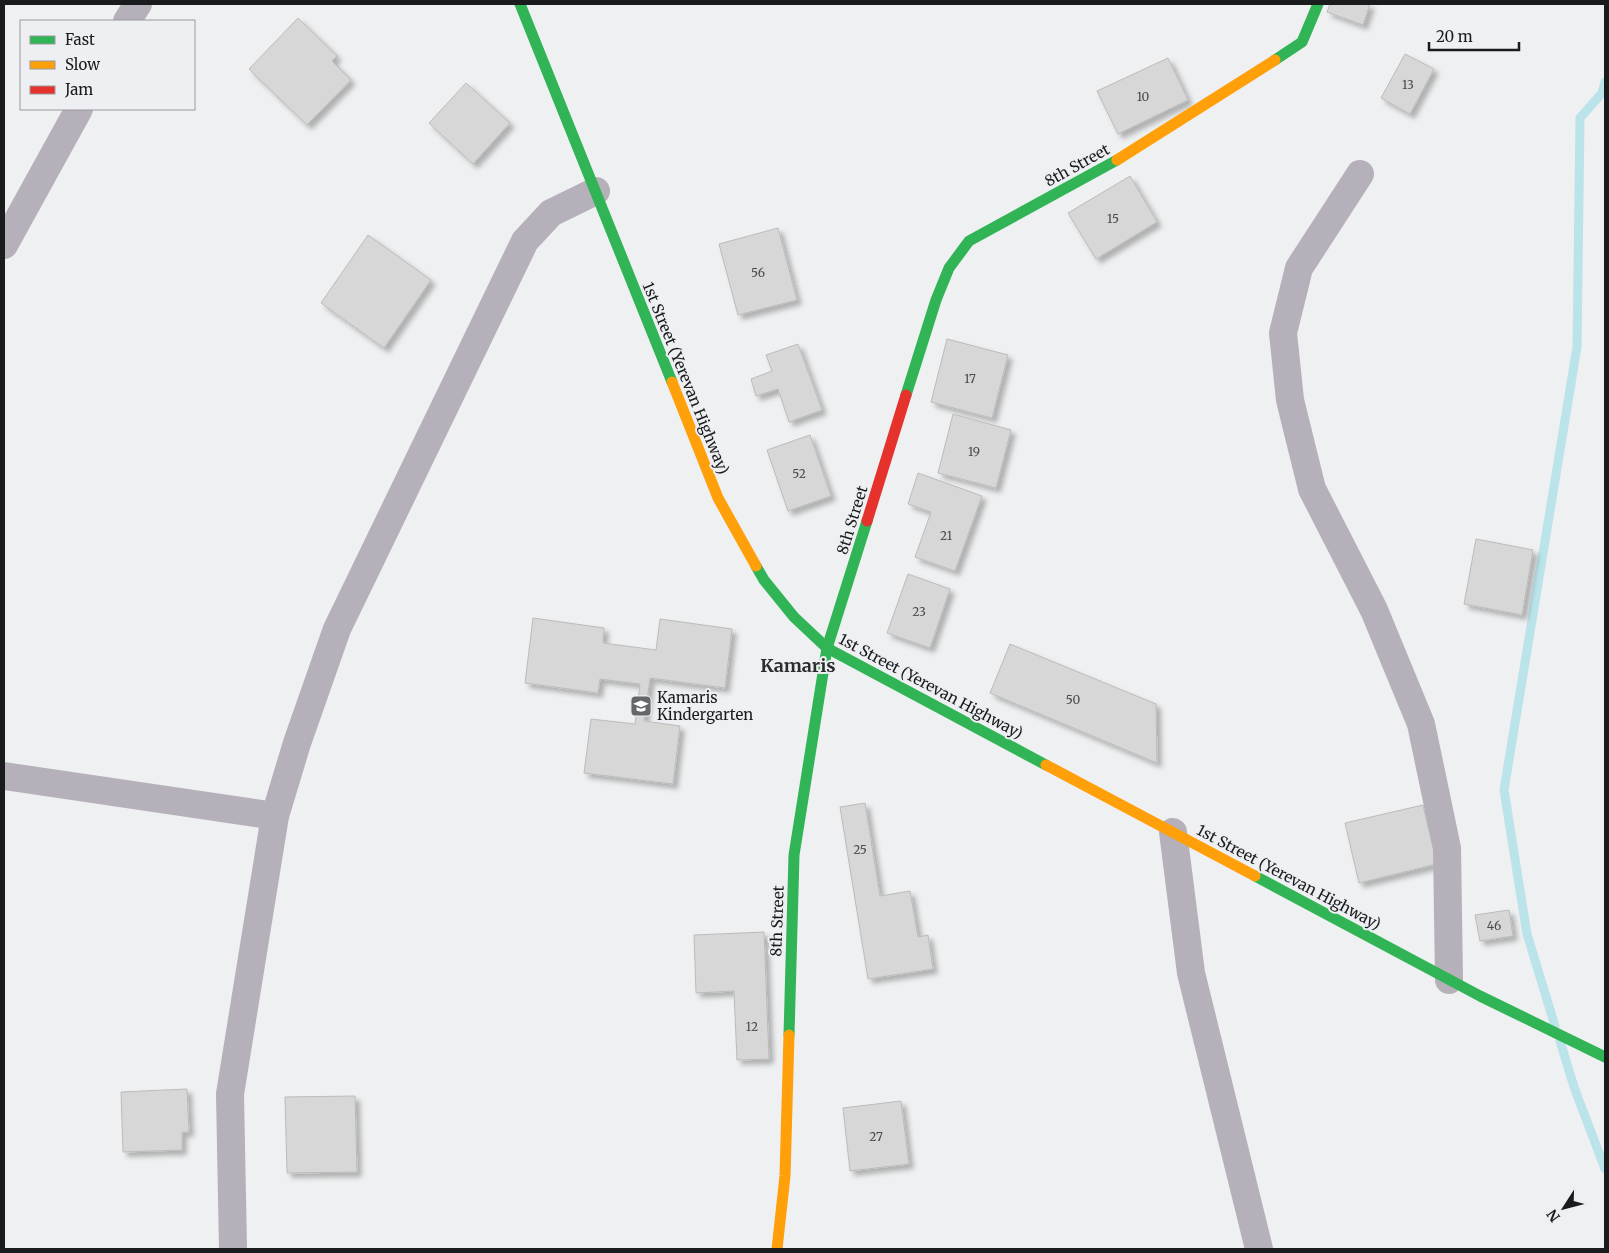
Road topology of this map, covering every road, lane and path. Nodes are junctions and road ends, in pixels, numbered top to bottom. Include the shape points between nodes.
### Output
1 (138, 4) edge
2 (520, 4) edge
3 (1318, 4) edge
4 (128, 20) edge
5 (77, 110) edge
6 (1360, 174) dead end
7 (596, 191) junction
8 (4, 246) edge
9 (827, 648) junction
10 (4, 776) edge
11 (275, 816) junction
12 (1173, 832) junction
13 (1450, 980) junction
14 (1605, 1057) edge
15 (233, 1249) edge
16 (777, 1249) edge
17 (1259, 1249) edge

1 - 4 street
2 - 7 main road, 1st Street (Yerevan Highway)
3 - 9 main road, 8th Street via 1302,42 1108,166 969,240 949,268 936,300
5 - 8 street
6 - 13 street via 1299,268 1283,333 1290,400 1312,489 1374,610 1421,724 1448,848
7 - 9 main road, 1st Street (Yerevan Highway) via 718,498 764,580 794,617
7 - 11 street via 551,213 525,241 337,629
9 - 12 main road, 1st Street (Yerevan Highway)
9 - 16 main road, 8th Street via 794,855 785,1176
10 - 11 street
11 - 15 street via 230,1094
12 - 13 main road, 1st Street (Yerevan Highway)
12 - 17 street via 1191,972
13 - 14 main road, 1st Street (Yerevan Highway)

